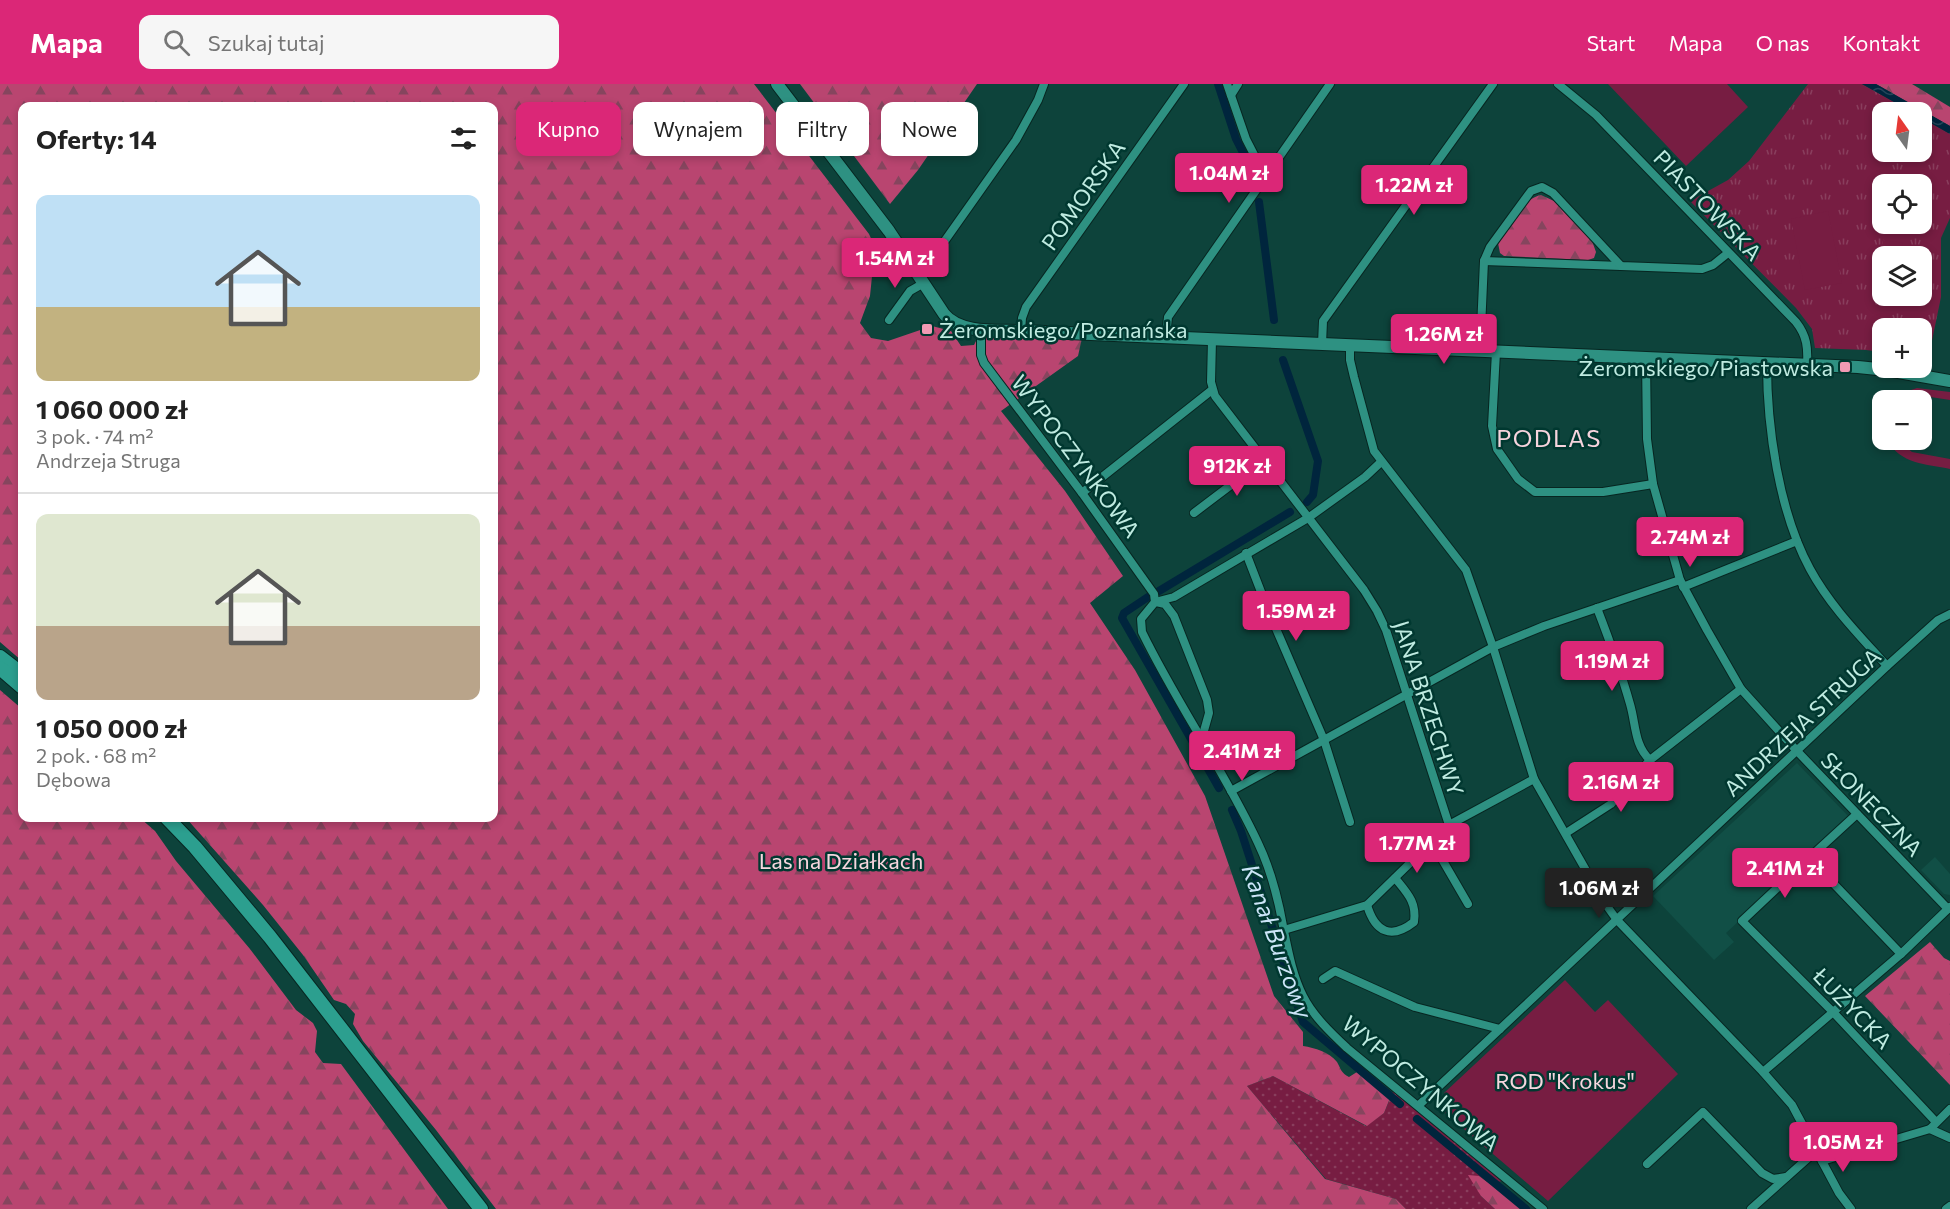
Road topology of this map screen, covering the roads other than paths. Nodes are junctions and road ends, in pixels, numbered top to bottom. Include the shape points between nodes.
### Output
1 (777, 84) edge
2 (1044, 84) edge
3 (1184, 84) edge
4 (1227, 84) edge
5 (1238, 84) edge
6 (1330, 84) edge
7 (1493, 84) edge
8 (1558, 84) edge
9 (1231, 95) junction
10 (1265, 176) junction
11 (1728, 253) junction
12 (1484, 261) junction
13 (1621, 266) junction
14 (920, 278) junction
15 (889, 320) dead end
16 (981, 328) junction
17 (1021, 331) junction
18 (1166, 338) junction
19 (1212, 340) junction
20 (1322, 344) junction
21 (1350, 346) junction
22 (1479, 351) junction
23 (1496, 352) junction
24 (1646, 359) junction
25 (1767, 364) junction
26 (1807, 365) junction
27 (1950, 381) edge
28 (1212, 390) junction
29 (1264, 460) junction
30 (1381, 462) junction
31 (1653, 484) junction
32 (1082, 493) junction
33 (1194, 513) dead end
34 (1308, 518) junction
35 (1797, 541) junction
36 (1246, 553) junction
37 (1681, 583) junction
38 (1155, 602) junction
39 (1597, 608) junction
40 (1950, 614) edge
41 (1493, 647) junction
42 (0, 657) edge
43 (1887, 666) junction
44 (0, 668) edge
45 (18, 671) edge
46 (18, 684) edge
47 (1741, 689) junction
48 (1407, 693) junction
49 (1202, 738) junction
50 (1324, 740) junction
51 (1797, 752) junction
52 (1650, 760) junction
53 (1534, 779) junction
54 (1232, 792) junction
55 (1857, 814) junction
56 (171, 822) edge
57 (1350, 822) dead end
58 (1449, 825) junction
59 (1566, 833) junction
60 (1432, 842) junction
61 (1809, 858) junction
62 (1395, 878) junction
63 (1468, 904) dead end
64 (1366, 905) junction
65 (1949, 908) edge
66 (1617, 920) junction
67 (1284, 930) junction
68 (1901, 954) junction
69 (1323, 979) dead end
70 (1833, 1012) junction
71 (1500, 1029) junction
72 (1763, 1072) junction
73 (1419, 1105) junction
74 (1950, 1109) edge
75 (1933, 1125) junction
76 (1950, 1138) edge
77 (1816, 1150) junction
78 (1822, 1161) junction
79 (1647, 1164) dead end
80 (1786, 1177) junction
81 (1950, 1206) edge
82 (481, 1209) edge
83 (1543, 1209) edge
84 (1751, 1209) edge
85 (1851, 1209) edge
86 (1946, 1209) edge

1 - 14 street
2 - 14 street via 1016,140
3 - 17 street, POMORSKA via 1026,307
4 - 9 street
5 - 9 street
6 - 10 street
7 - 20 street via 1326,316
8 - 11 street, PIASTOWSKA via 1596,115
9 - 10 street via 1246,139
10 - 18 street via 1168,317
11 - 13 street via 1702,269
11 - 26 street, PIASTOWSKA via 1804,333
12 - 13 street
12 - 13 street via 1530,191 1542,187 1553,193
12 - 22 street
14 - 15 street
14 - 16 street via 950,321
16 - 17 street
16 - 32 street, WYPOCZYNKOWA via 984,363
17 - 18 street
18 - 19 street
19 - 20 street
19 - 28 street
20 - 21 street
21 - 22 street
21 - 30 street via 1362,408
22 - 23 street
23 - 24 street
23 - 31 street via 1492,426 1497,449 1518,479 1535,492 1603,492
24 - 25 street
24 - 31 street, SŁONECZNA via 1647,439
25 - 26 street
25 - 35 street via 1772,445
26 - 27 street via 1887,370
28 - 29 street, JANA BRZECHWY
28 - 32 street
29 - 33 street
29 - 34 street, JANA BRZECHWY
30 - 34 street
30 - 41 street via 1466,570
31 - 37 street, SŁONECZNA
32 - 38 street, WYPOCZYNKOWA via 1151,588
34 - 36 street
34 - 48 street, JANA BRZECHWY via 1377,611
35 - 37 street
35 - 43 street via 1826,595
36 - 38 street via 1174,597
36 - 50 street
37 - 39 street
37 - 47 street, SŁONECZNA
38 - 49 street, WYPOCZYNKOWA via 1165,604 1174,616 1207,700 1209,713
38 - 49 street, WYPOCZYNKOWA via 1141,619 1142,632
39 - 41 street
39 - 52 street via 1631,706 1637,741
40 - 43 street, ANDRZEJA STRUGA via 1938,620
41 - 48 street
41 - 53 street
42 - 45 main road
43 - 51 street, ANDRZEJA STRUGA
44 - 46 main road
47 - 51 street, SŁONECZNA
47 - 52 street
48 - 50 street
48 - 58 street, JANA BRZECHWY
49 - 54 street, WYPOCZYNKOWA
50 - 54 street
50 - 57 street
51 - 55 street, SŁONECZNA
51 - 66 street, ANDRZEJA STRUGA
52 - 59 street via 1611,804
53 - 58 street, JANA BRZECHWY
53 - 59 street
54 - 67 street, WYPOCZYNKOWA via 1263,853
55 - 61 street
55 - 65 street, SŁONECZNA
56 - 82 main road via 270,938
58 - 60 street, JANA BRZECHWY
59 - 66 street
60 - 62 street, JANA BRZECHWY
60 - 63 street
61 - 68 street
61 - 70 street, ŁUŻYCKA via 1742,921
62 - 64 street, JANA BRZECHWY
62 - 64 street via 1412,899 1416,910 1414,922 1392,933 1378,928
64 - 67 street, JANA BRZECHWY
65 - 68 street
66 - 71 street, ANDRZEJA STRUGA
66 - 72 street
67 - 73 street, WYPOCZYNKOWA via 1289,959 1315,1014 1347,1048
68 - 70 street
69 - 71 street via 1335,971 1415,1007
70 - 72 street
70 - 75 street, ŁUŻYCKA
71 - 73 street, ANDRZEJA STRUGA
72 - 77 street via 1792,1106
73 - 83 street, WYPOCZYNKOWA
74 - 75 street
75 - 76 street
75 - 78 street
77 - 78 street
77 - 80 street
78 - 85 street
79 - 80 street via 1703,1112 1762,1173 1773,1179
80 - 84 street
81 - 86 street

